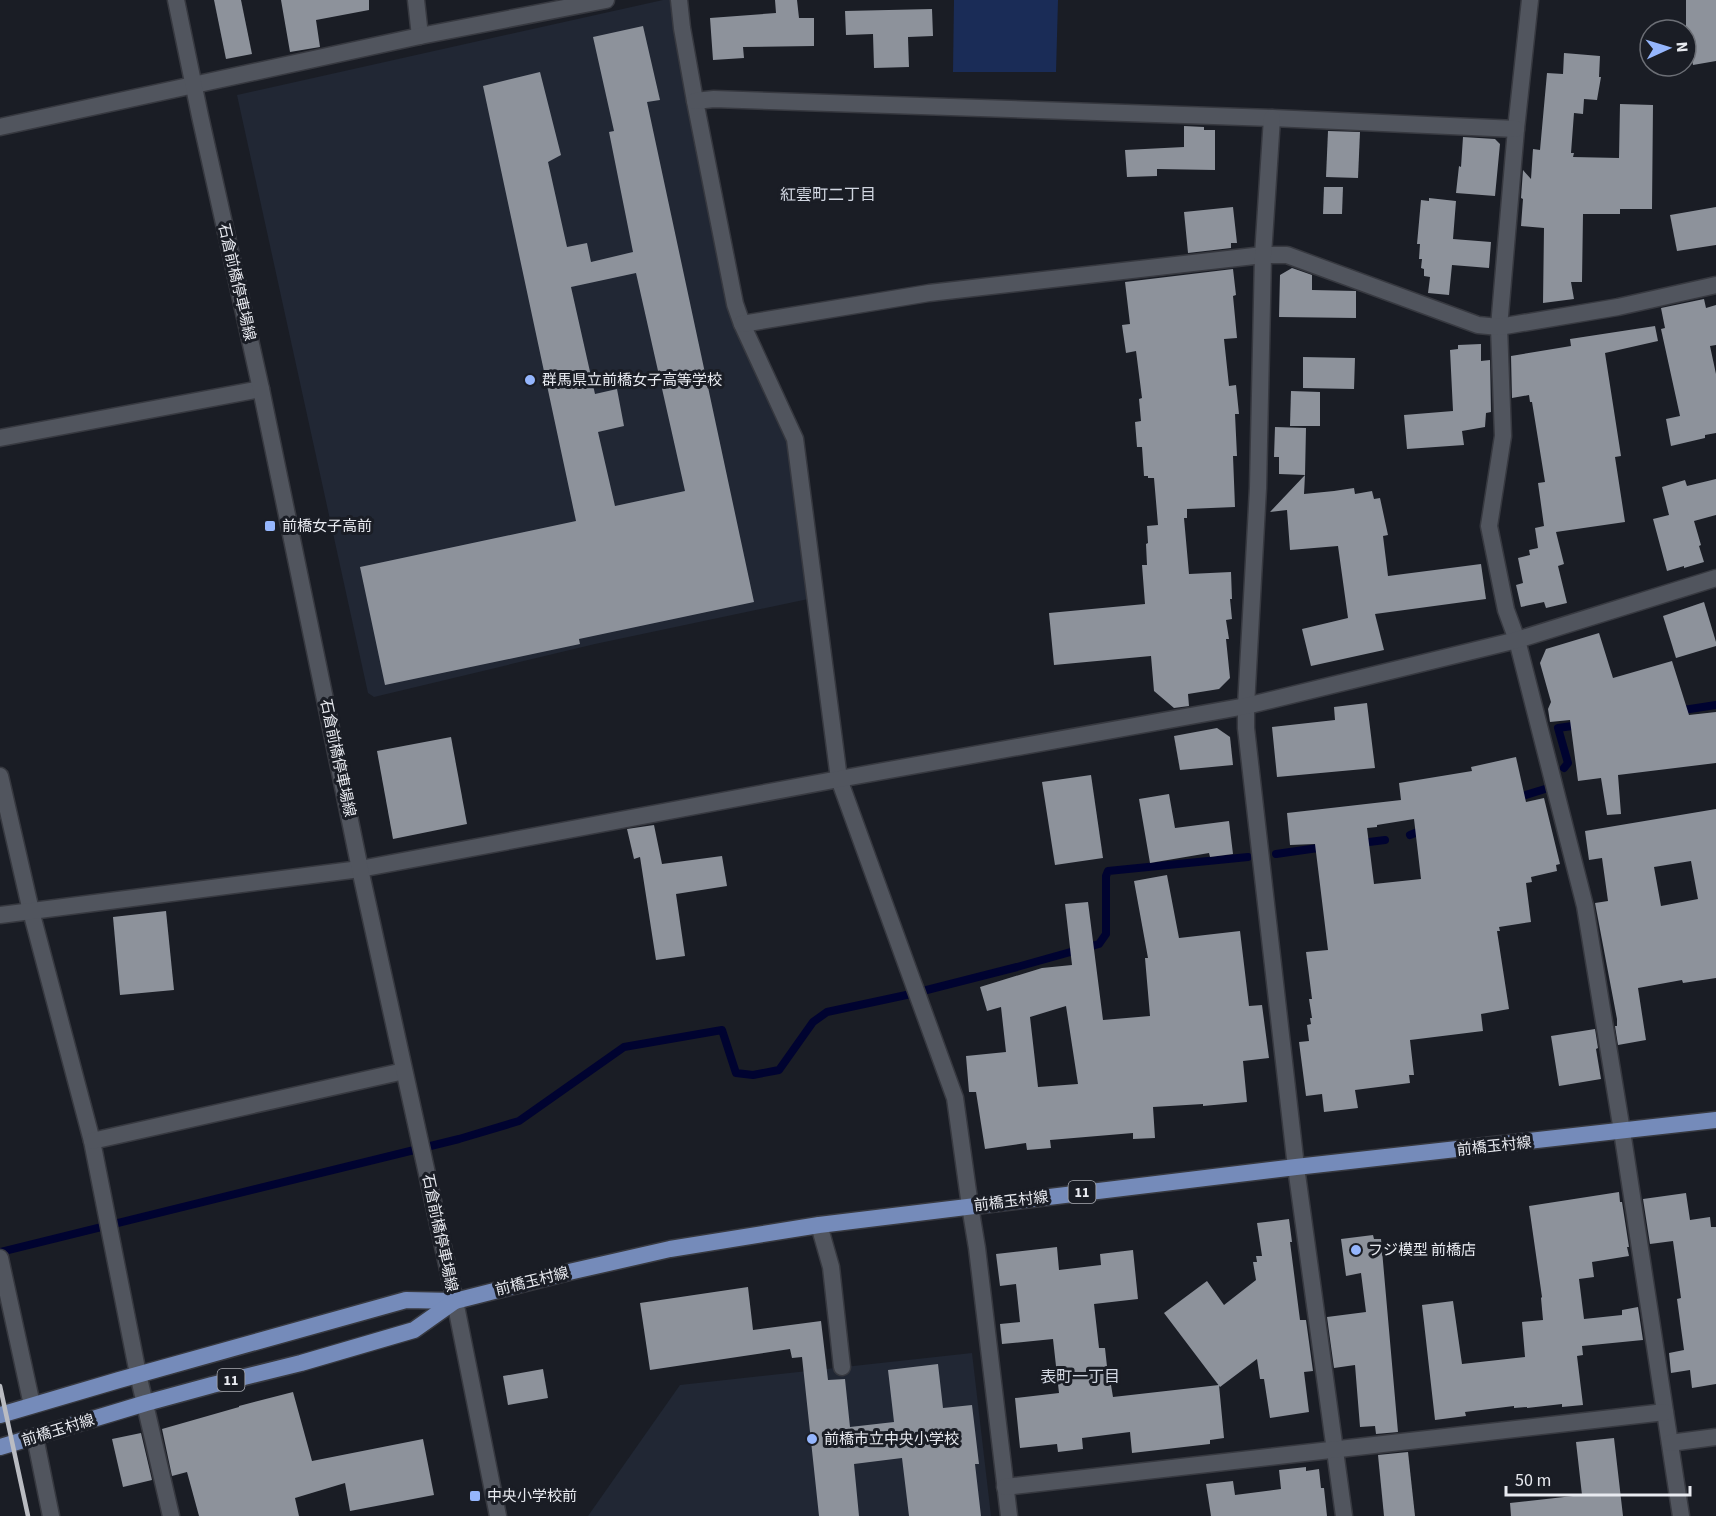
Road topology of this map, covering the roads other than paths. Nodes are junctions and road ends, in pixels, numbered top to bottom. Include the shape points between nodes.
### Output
1 (176, 0) edge
2 (416, 0) edge
3 (606, 0) edge
4 (679, 0) edge
5 (1530, 0) edge
6 (420, 36) junction
7 (194, 86) junction
8 (695, 101) junction
9 (1272, 118) junction
10 (0, 127) edge
11 (1516, 129) junction
12 (1263, 255) junction
13 (1716, 285) edge
14 (742, 324) junction
15 (1499, 327) junction
16 (261, 389) junction
17 (0, 438) edge
18 (1715, 582) edge
19 (1517, 640) junction
20 (1246, 706) junction
21 (0, 776) edge
22 (839, 779) junction
23 (360, 869) junction
24 (31, 911) junction
25 (0, 915) edge
26 (404, 1071) junction
27 (1716, 1120) edge
28 (1622, 1131) junction
29 (93, 1141) junction
30 (1296, 1167) junction
31 (970, 1206) junction
32 (819, 1225) junction
33 (1, 1261) edge
34 (455, 1301) junction
35 (843, 1367) dead end
36 (138, 1374) junction
37 (146, 1403) junction
38 (32, 1405) junction
39 (1665, 1412) junction
40 (0, 1415) edge
41 (35, 1437) junction
42 (1716, 1437) edge
43 (1670, 1443) junction
44 (0, 1447) edge
45 (1335, 1451) junction
46 (1005, 1487) junction
47 (51, 1516) edge
48 (171, 1516) edge
49 (498, 1516) edge
50 (1010, 1516) edge
51 (1344, 1516) edge
52 (1681, 1516) edge

1 - 7 street, 石倉前橋停車場線
2 - 6 street
3 - 6 street
4 - 8 street
5 - 11 street
6 - 7 street
7 - 10 street
7 - 16 street, 石倉前橋停車場線
8 - 9 street
8 - 14 street
9 - 11 street
9 - 12 street
11 - 15 street
12 - 14 street via 929,293
12 - 15 street via 1287,255 1478,325
12 - 20 street via 1258,488
13 - 15 street via 1618,308
14 - 22 street via 795,439
15 - 19 street via 1503,436 1489,526 1506,610
16 - 17 street
16 - 23 street, 石倉前橋停車場線
18 - 19 street
19 - 20 street
19 - 28 street via 1585,906
20 - 22 street
20 - 30 street
21 - 24 street
22 - 23 street
22 - 31 street via 955,1098
23 - 24 street
23 - 26 street, 石倉前橋停車場線
24 - 25 street
24 - 29 street
26 - 29 street
26 - 34 street, 石倉前橋停車場線
27 - 28 main road, 前橋玉村線 / 11
28 - 30 main road, 前橋玉村線 / 11
28 - 39 street
29 - 36 street
30 - 31 main road, 前橋玉村線 / 11
30 - 45 street
31 - 32 main road, 前橋玉村線 / 11
31 - 46 street
32 - 34 main road, 前橋玉村線 / 11 via 670,1249
32 - 35 street via 831,1267
33 - 38 street
34 - 36 main road, 前橋玉村線 / 11 via 406,1300
34 - 37 main road, 前橋玉村線 / 11 via 414,1330 301,1364
34 - 49 street, 石倉前橋停車場線
36 - 37 street
36 - 38 main road, 前橋玉村線 / 11
37 - 41 main road, 前橋玉村線 / 11
37 - 48 street
38 - 40 main road, 前橋玉村線 / 11
39 - 43 street
39 - 45 street
41 - 44 main road, 前橋玉村線 / 11
41 - 47 street
42 - 43 street
43 - 52 street
45 - 46 street
45 - 51 street
46 - 50 street

